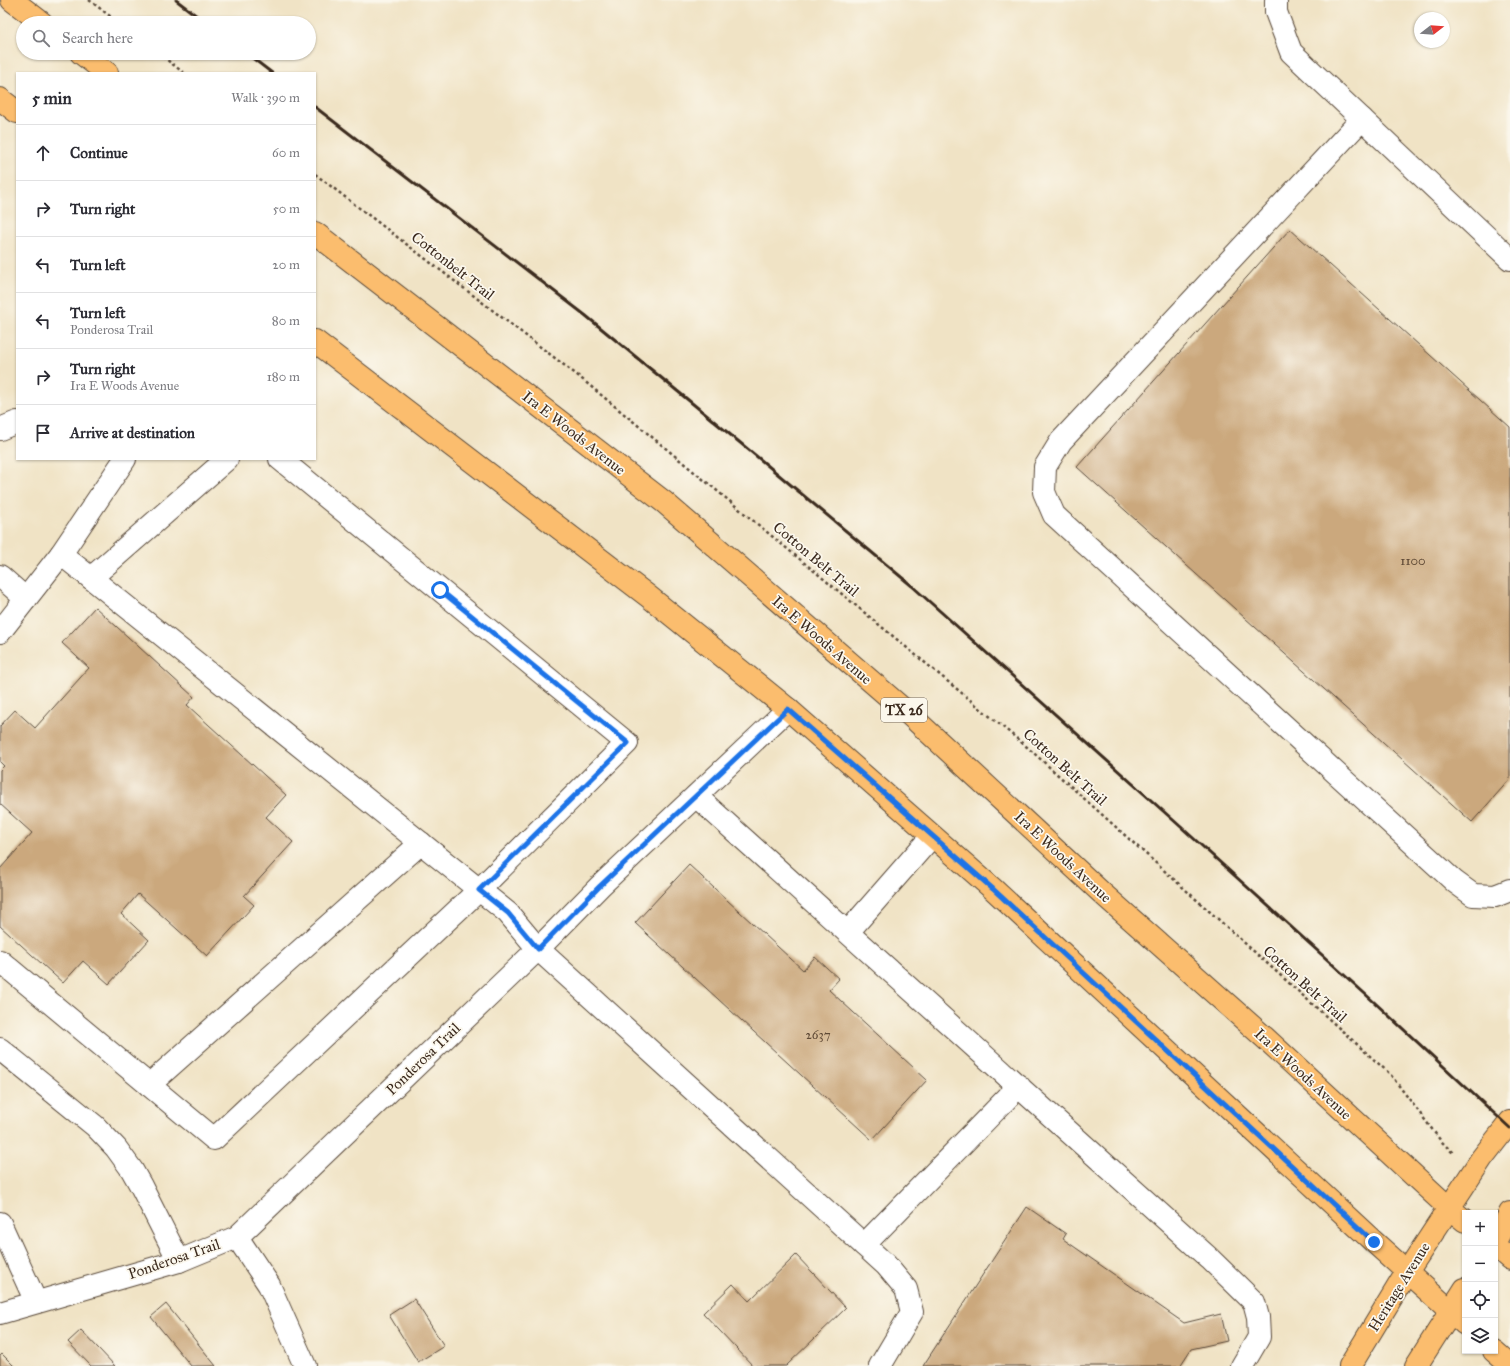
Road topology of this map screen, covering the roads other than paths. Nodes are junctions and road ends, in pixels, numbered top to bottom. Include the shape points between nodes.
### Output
1 (12, 0) edge
2 (1276, 0) edge
3 (33, 16) edge
4 (90, 60) edge
5 (106, 72) edge
6 (0, 99) edge
7 (16, 111) edge
8 (1362, 119) junction
9 (316, 234) edge
10 (1510, 259) edge
11 (316, 342) edge
12 (16, 422) edge
13 (0, 429) edge
14 (226, 460) edge
15 (281, 460) edge
16 (120, 461) edge
17 (61, 554) junction
18 (0, 576) edge
19 (91, 578) junction
20 (26, 599) junction
21 (0, 632) edge
22 (788, 709) junction
23 (696, 796) junction
24 (932, 836) junction
25 (421, 843) junction
26 (479, 890) junction
27 (1510, 890) edge
28 (848, 932) junction
29 (538, 949) junction
30 (0, 961) edge
31 (0, 1049) edge
32 (149, 1085) junction
33 (1018, 1086) junction
34 (1510, 1122) edge
35 (1510, 1213) edge
36 (1457, 1215) edge
37 (0, 1223) edge
38 (1498, 1236) edge
39 (237, 1237) junction
40 (864, 1245) junction
41 (1498, 1249) edge
42 (1510, 1259) edge
43 (179, 1261) junction
44 (1407, 1272) junction
45 (36, 1302) junction
46 (1462, 1302) edge
47 (0, 1313) edge
48 (1458, 1318) edge
49 (1497, 1354) edge
50 (1510, 1365) edge
51 (305, 1366) edge
52 (880, 1366) edge
53 (1242, 1366) edge
54 (1350, 1366) edge
55 (1416, 1366) edge

1 - 3 main road
2 - 8 street via 1276,12 1290,52
4 - 5 main road
6 - 7 main road
8 - 10 street
8 - 27 street via 1061,441 1045,467 1044,492 1054,515 1456,882 1473,895 1495,896
9 - 36 main road, Ira E Woods Avenue / TX 26 via 664,502 910,715
11 - 22 main road via 648,596
12 - 13 street
14 - 19 street
15 - 26 street via 628,743
16 - 17 street
17 - 19 street
17 - 20 street
18 - 20 street
19 - 25 street
20 - 21 street
22 - 23 street, Ponderosa Trail
22 - 24 main road
23 - 28 street
23 - 29 street, Ponderosa Trail via 600,886
24 - 28 street
24 - 44 main road via 999,894
25 - 26 street
25 - 32 street
26 - 29 street via 508,913
26 - 32 street via 214,1139
28 - 33 street
29 - 39 street, Ponderosa Trail
29 - 40 street
30 - 32 street
31 - 43 street via 95,1126 116,1148 135,1176
33 - 40 street
33 - 53 street via 1210,1259 1254,1302 1259,1337
34 - 36 main road, Heritage Avenue via 1472,1172
35 - 38 main road
36 - 44 main road, Heritage Avenue
37 - 45 street
39 - 43 street, Ponderosa Trail
39 - 51 street via 268,1285
40 - 52 street via 886,1265 906,1289 912,1312
41 - 42 main road
43 - 45 street, Ponderosa Trail
44 - 48 main road
44 - 54 main road, Heritage Avenue
45 - 47 street, Ponderosa Trail
46 - 48 main road
48 - 55 main road
49 - 50 main road

